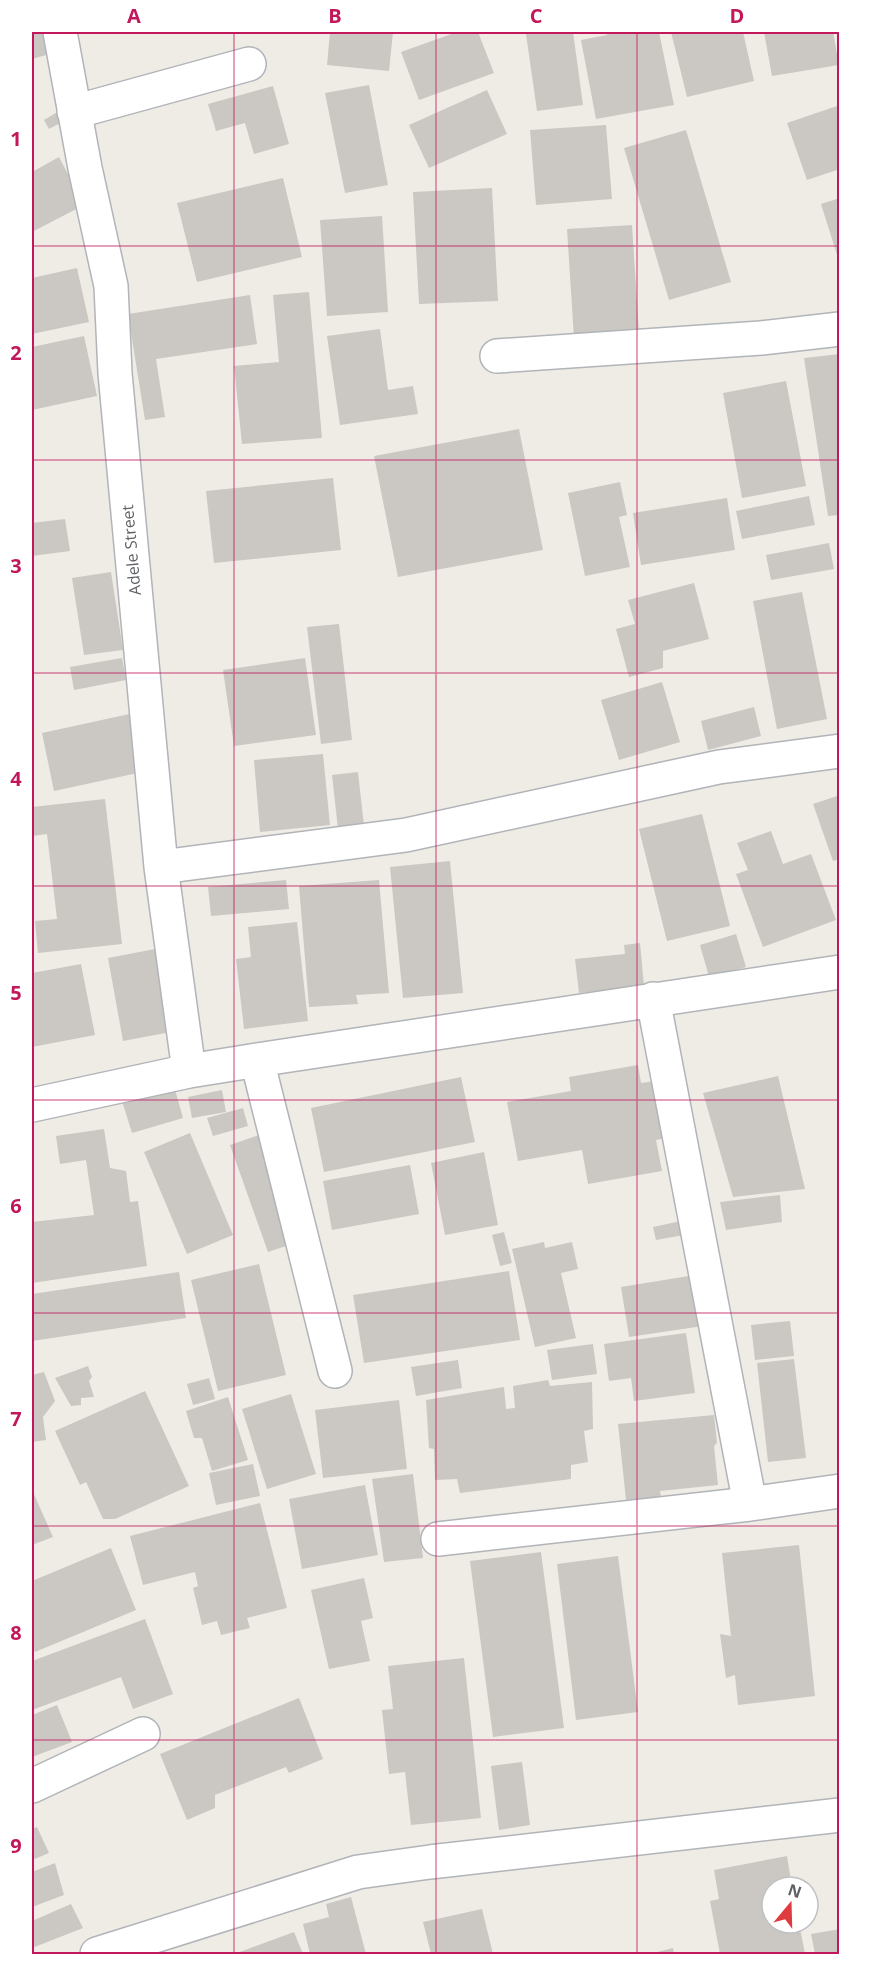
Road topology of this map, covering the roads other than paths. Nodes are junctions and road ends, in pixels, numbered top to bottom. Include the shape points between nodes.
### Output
1 (60, 32) edge
2 (249, 64) dead end
3 (74, 112) junction
4 (840, 329) edge
5 (497, 356) dead end
6 (840, 751) edge
7 (160, 867) junction
8 (840, 972) edge
9 (653, 999) junction
10 (257, 1060) junction
11 (189, 1071) junction
12 (32, 1105) edge
13 (335, 1371) dead end
14 (840, 1491) edge
15 (750, 1504) junction
16 (438, 1539) dead end
17 (143, 1734) dead end
18 (32, 1786) edge
19 (840, 1815) edge
20 (97, 1954) edge

1 - 3 street, Adele Street
2 - 3 street
3 - 7 street, Adele Street via 111,286 115,373
4 - 5 street
6 - 7 street via 719,767 406,835
7 - 11 street, Adele Street
8 - 9 street
9 - 10 street
9 - 15 street
10 - 11 street
10 - 13 street
11 - 12 street
14 - 15 street
15 - 16 street
17 - 18 street
19 - 20 street via 358,1872

